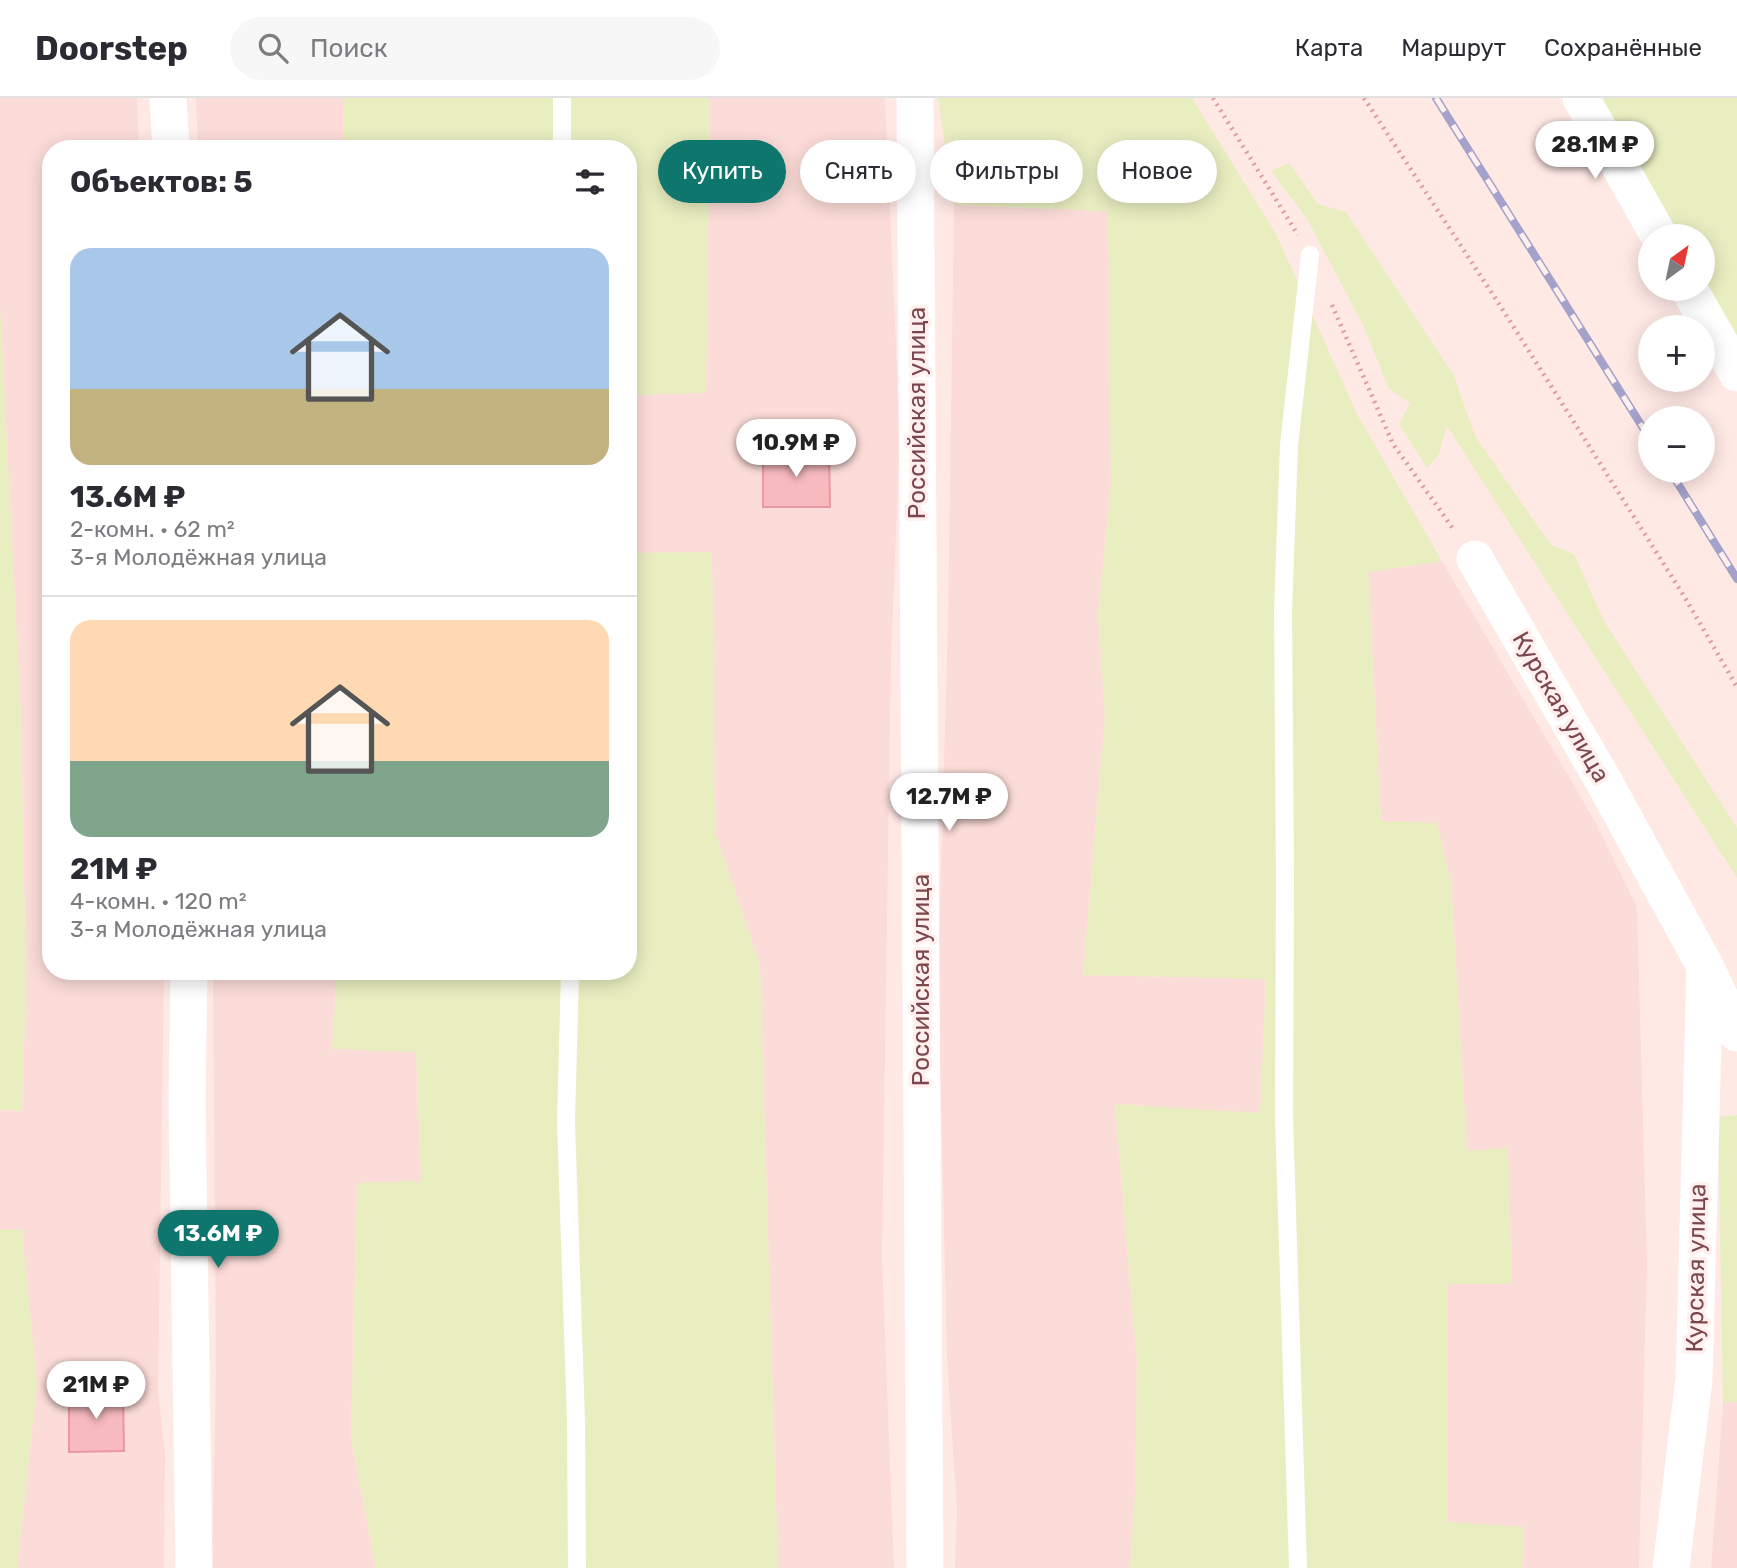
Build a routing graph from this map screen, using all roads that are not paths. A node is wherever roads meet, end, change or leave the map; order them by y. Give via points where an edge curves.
1 (169, 98) edge
2 (562, 98) edge
3 (915, 98) edge
4 (1581, 98) edge
5 (171, 140) edge
6 (562, 140) edge
7 (1652, 224) edge
8 (1310, 255) road end
9 (1696, 301) edge
10 (1737, 373) edge
11 (1475, 559) road end
12 (1705, 966) junction
13 (190, 980) edge
14 (570, 980) edge
15 (1737, 1032) edge
16 (194, 1568) edge
17 (577, 1568) edge
18 (925, 1568) edge
19 (1298, 1568) edge
20 (1671, 1568) edge

1 - 5 street
2 - 6 lane
3 - 18 street, Российская улица
4 - 7 street
8 - 19 lane via 1289,445 1283,611 1284,1116
9 - 10 street
11 - 12 street, Курская улица
12 - 15 street, Курская улица
12 - 20 street, Курская улица via 1694,1379
13 - 16 street via 187,1099
14 - 17 lane via 566,1122

